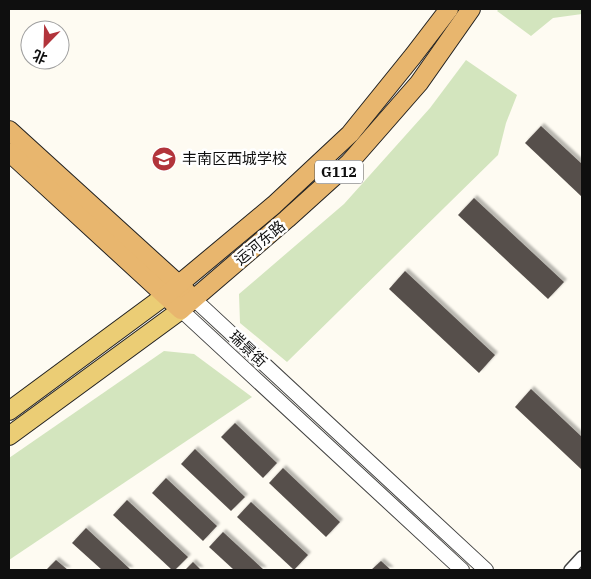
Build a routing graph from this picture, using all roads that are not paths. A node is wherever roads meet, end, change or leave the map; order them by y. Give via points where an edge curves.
1 (449, 9) edge
2 (471, 9) edge
3 (9, 130) edge
4 (9, 152) edge
5 (172, 289) junction
6 (187, 304) junction
7 (9, 411) edge
8 (9, 436) edge
9 (582, 557) edge
10 (462, 570) edge
11 (486, 570) edge
12 (570, 570) edge

1 - 5 highway, 运河东路 / G112 via 350,134 274,205
2 - 6 highway, 运河东路 / G112 via 419,82 349,163
3 - 5 highway, 瑞景街
4 - 5 highway, 瑞景街
5 - 6 highway, 瑞景街
5 - 7 main road, 运河东路
6 - 8 main road, 运河东路
6 - 10 street, 瑞景街
6 - 11 street, 瑞景街
9 - 12 street

